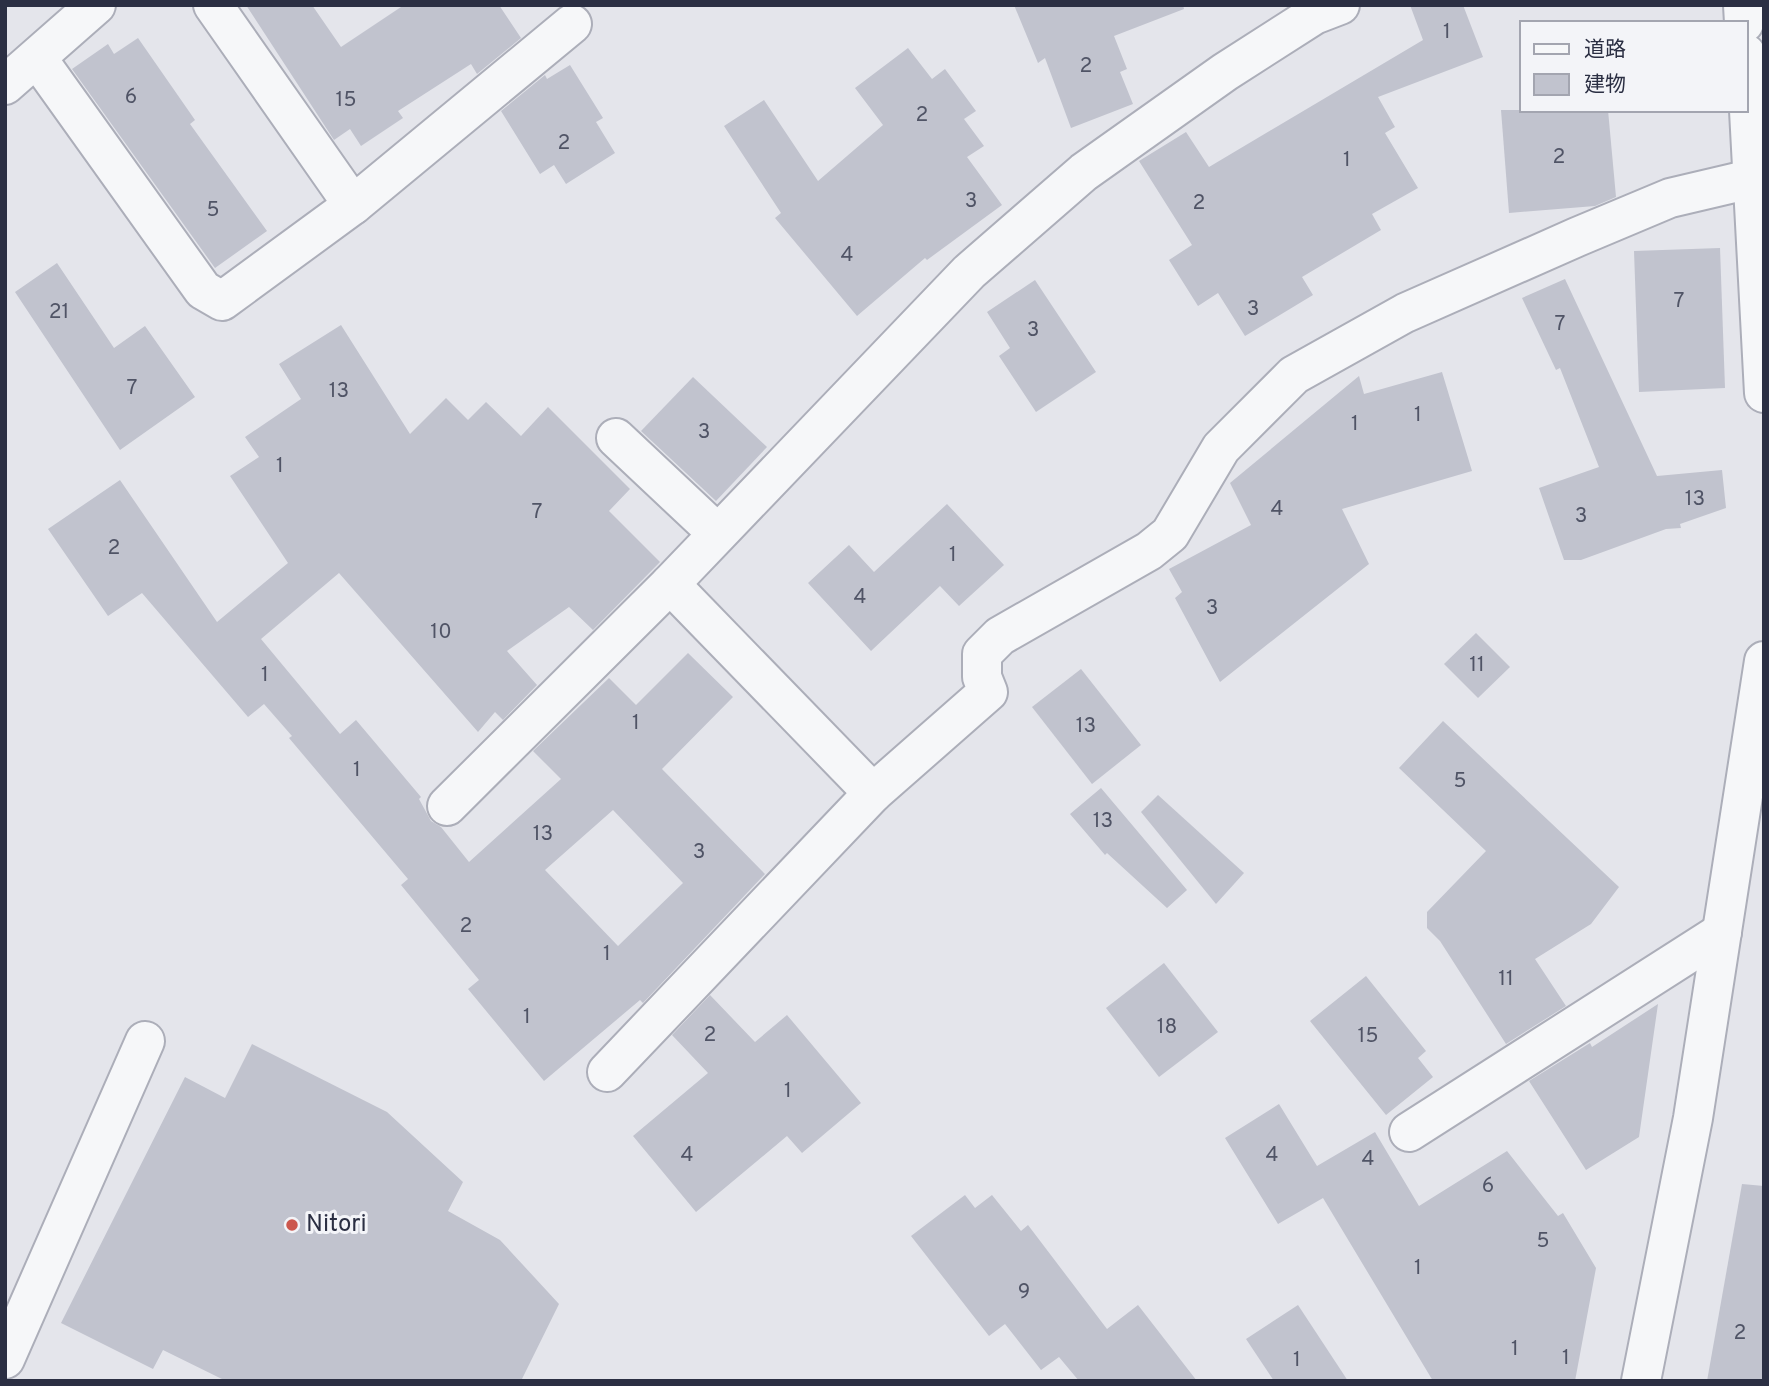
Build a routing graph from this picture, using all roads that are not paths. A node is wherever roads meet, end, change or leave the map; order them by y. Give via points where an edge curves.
1 (96, 5) edge
2 (213, 5) edge
3 (1340, 5) edge
4 (572, 24) dead end
5 (37, 58) junction
6 (1748, 82) edge
7 (5, 85) edge
8 (1755, 178) junction
9 (353, 205) junction
10 (1764, 393) edge
11 (616, 438) dead end
12 (717, 533) junction
13 (670, 584) junction
14 (1764, 661) edge
15 (873, 793) junction
16 (447, 806) dead end
17 (1722, 932) junction
18 (145, 1041) dead end
19 (607, 1072) dead end
20 (1409, 1132) dead end
21 (5, 1359) edge
22 (1641, 1381) edge

1 - 5 street
2 - 9 street
3 - 12 street via 1314,15 1225,72 1084,172 969,272
4 - 9 street
5 - 7 street
5 - 9 street via 203,290 222,302
6 - 8 street
8 - 10 street
8 - 15 street via 1670,198 1405,313 1294,375 1221,448 1170,534 1149,551 1000,636 982,654 982,677 988,692
11 - 12 street
12 - 13 street
13 - 15 street
13 - 16 street
14 - 17 street
15 - 19 street
17 - 20 street
17 - 22 street via 1693,1118
18 - 21 street

